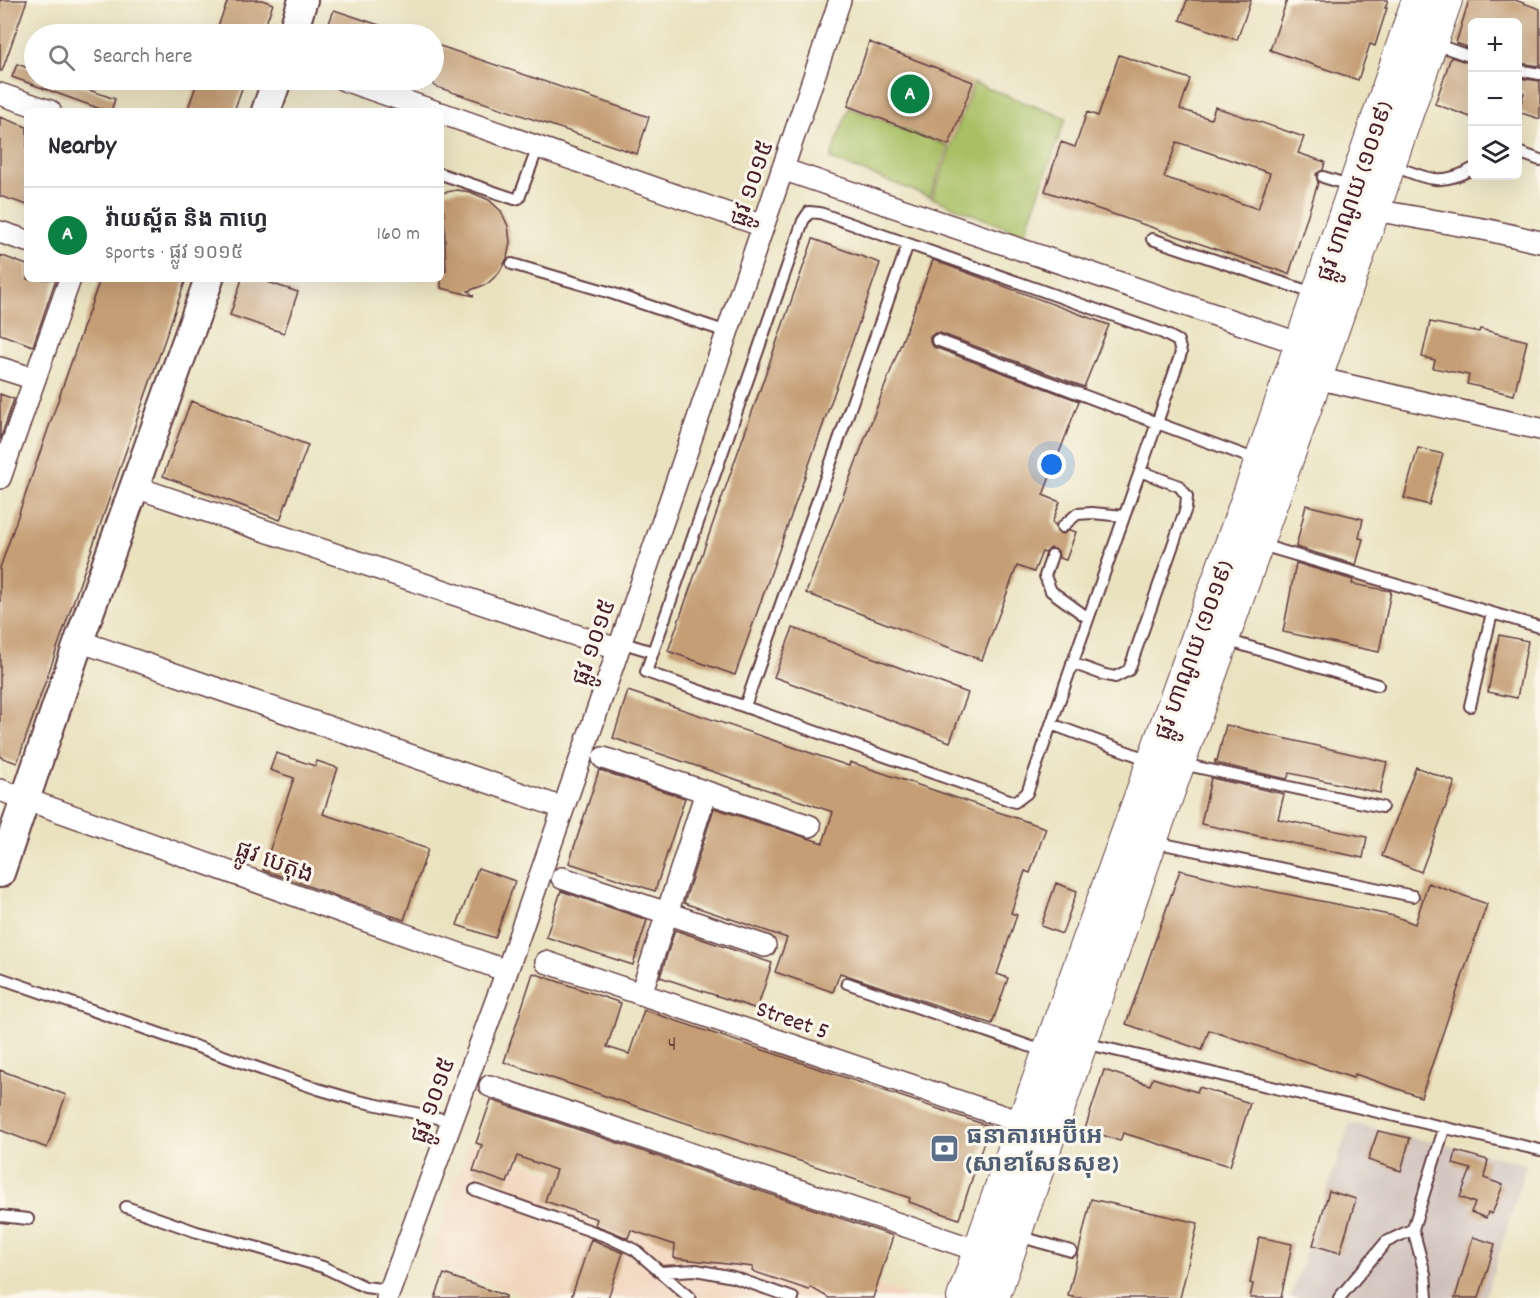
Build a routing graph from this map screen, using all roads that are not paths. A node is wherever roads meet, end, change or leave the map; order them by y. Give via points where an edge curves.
1 (303, 0) edge
2 (840, 0) edge
3 (1418, 0) edge
4 (1446, 0) edge
5 (295, 24) edge
6 (1431, 43) junction
7 (1468, 55) edge
8 (1522, 71) edge
9 (1540, 74) edge
10 (273, 90) edge
11 (373, 90) edge
12 (0, 94) edge
13 (41, 108) edge
14 (267, 108) edge
15 (425, 108) edge
16 (444, 114) edge
17 (538, 147) junction
18 (1522, 153) edge
19 (1540, 160) edge
20 (1390, 165) junction
21 (782, 169) junction
22 (1468, 171) edge
23 (444, 175) edge
24 (1323, 177) dead end
25 (1360, 200) junction
26 (763, 225) junction
27 (0, 232) edge
28 (1152, 239) dead end
29 (24, 241) edge
30 (1540, 242) edge
31 (908, 244) junction
32 (512, 264) dead end
33 (69, 282) edge
34 (208, 282) edge
35 (1319, 295) junction
36 (727, 332) junction
37 (937, 340) dead end
38 (1301, 344) junction
39 (0, 368) edge
40 (1316, 378) junction
41 (34, 379) junction
42 (1157, 423) junction
43 (1540, 429) edge
44 (1272, 465) junction
45 (1140, 471) junction
46 (0, 478) edge
47 (135, 487) junction
48 (1124, 516) junction
49 (1062, 527) dead end
50 (1257, 543) junction
51 (1052, 555) dead end
52 (1491, 613) junction
53 (1088, 618) junction
54 (1540, 627) edge
55 (1223, 640) junction
56 (79, 641) junction
57 (619, 645) junction
58 (653, 652) junction
59 (1072, 663) junction
60 (1378, 685) dead end
61 (745, 706) junction
62 (1470, 706) dead end
63 (1051, 724) junction
64 (603, 758) dead end
65 (1167, 766) junction
66 (706, 792) junction
67 (12, 795) edge
68 (1382, 807) dead end
69 (563, 808) junction
70 (810, 826) dead end
71 (1151, 841) junction
72 (0, 873) edge
73 (562, 878) dead end
74 (1413, 896) dead end
75 (667, 913) junction
76 (765, 946) dead end
77 (546, 962) dead end
78 (507, 971) junction
79 (0, 978) edge
80 (847, 983) dead end
81 (641, 994) junction
82 (1081, 1042) junction
83 (1049, 1053) junction
84 (490, 1086) dead end
85 (452, 1121) junction
86 (1023, 1124) junction
87 (1444, 1129) junction
88 (1540, 1150) edge
89 (475, 1190) dead end
90 (126, 1207) dead end
91 (0, 1216) edge
92 (28, 1219) dead end
93 (1413, 1228) junction
94 (1015, 1235) junction
95 (979, 1251) junction
96 (1071, 1251) dead end
97 (661, 1272) junction
98 (388, 1294) edge
99 (997, 1297) edge
100 (690, 1298) edge
101 (793, 1298) edge
102 (963, 1298) edge
103 (1339, 1298) edge
104 (1427, 1298) edge

1 - 5 street
2 - 21 street, ផ្លូវ ១០១៥
3 - 25 main road, ផ្លូវ ហាណូយ (១០១៩)
4 - 6 main road, ផ្លូវ ហាណូយ (១០១៩)
6 - 7 lane
6 - 20 main road, ផ្លូវ ហាណូយ (១០១៩)
8 - 9 lane
10 - 14 street
11 - 15 street
12 - 13 street
16 - 17 street
17 - 23 lane via 519,198
17 - 26 street
18 - 19 lane
20 - 22 lane via 1433,180 1446,180
20 - 25 main road, ផ្លូវ ហាណូយ (១០១៩)
21 - 26 street, ផ្លូវ ១០១៥
21 - 38 street
24 - 25 lane
25 - 30 street
25 - 35 main road, ផ្លូវ ហាណូយ (១០១៩)
25 - 40 main road, ផ្លូវ ហាណូយ (១០១៩)
26 - 36 street, ផ្លូវ ១០១៥
27 - 29 street
28 - 35 lane
31 - 42 lane via 1178,341 1181,353
31 - 58 lane via 808,212
31 - 61 lane
32 - 36 lane
33 - 41 street
34 - 47 street
35 - 38 main road, ផ្លូវ ហាណូយ (១០១៩)
36 - 57 street, ផ្លូវ ១០១៥
37 - 42 lane
38 - 44 main road, ផ្លូវ ហាណូយ (១០១៩)
39 - 41 street
40 - 43 street
40 - 44 main road, ផ្លូវ ហាណូយ (១០១៩)
41 - 46 street
42 - 44 lane
42 - 45 lane
44 - 50 main road, ផ្លូវ ហាណូយ (១០១៩)
44 - 65 main road, ផ្លូវ ហាណូយ (១០១៩)
45 - 48 lane
45 - 59 lane via 1179,486 1187,496 1129,670 1115,677
47 - 56 street
47 - 57 street
48 - 49 lane via 1077,514
48 - 53 lane
50 - 52 lane
50 - 55 main road, ផ្លូវ ហាណូយ (១០១៩)
51 - 53 lane via 1045,576 1051,591
52 - 54 lane
52 - 62 lane
53 - 59 lane
55 - 60 lane
55 - 65 main road, ផ្លូវ ហាណូយ (១០១៩)
56 - 67 street
56 - 69 street
57 - 58 lane
57 - 69 street, ផ្លូវ ១០១៥
58 - 61 lane via 646,672
59 - 63 lane
61 - 63 lane via 1016,802 1027,793
63 - 65 lane
64 - 66 street
65 - 68 lane
65 - 71 main road, ផ្លូវ ហាណូយ (១០១៩)
65 - 83 main road, ផ្លូវ ហាណូយ (១០១៩)
66 - 70 street
66 - 75 street
67 - 72 street
67 - 78 street, ផ្លូវ បេតុង
69 - 78 street, ផ្លូវ ១០១៥
71 - 74 lane
71 - 82 main road, ផ្លូវ ហាណូយ (១០១៩)
73 - 75 street
75 - 76 street
75 - 81 street
77 - 81 street, Street 5
78 - 85 street, ផ្លូវ ១០១៥
79 - 85 lane via 318,1089
80 - 83 lane
81 - 86 street, Street 5
82 - 87 lane
82 - 94 main road, ផ្លូវ ហាណូយ (១០១៩)
83 - 86 main road, ផ្លូវ ហាណូយ (១០១៩)
84 - 95 street
85 - 98 street, ផ្លូវ ១០១៥
86 - 95 main road, ផ្លូវ ហាណូយ (១០១៩)
87 - 88 lane
87 - 93 lane
89 - 97 lane via 608,1237 635,1250
90 - 98 lane via 322,1268
91 - 92 lane
93 - 103 lane via 1386,1242
93 - 104 lane
94 - 96 lane
94 - 99 main road, ផ្លូវ ហាណូយ (១០១៩)
95 - 102 main road, ផ្លូវ ហាណូយ (១០១៩)
97 - 100 lane
97 - 101 lane via 696,1270 733,1277

